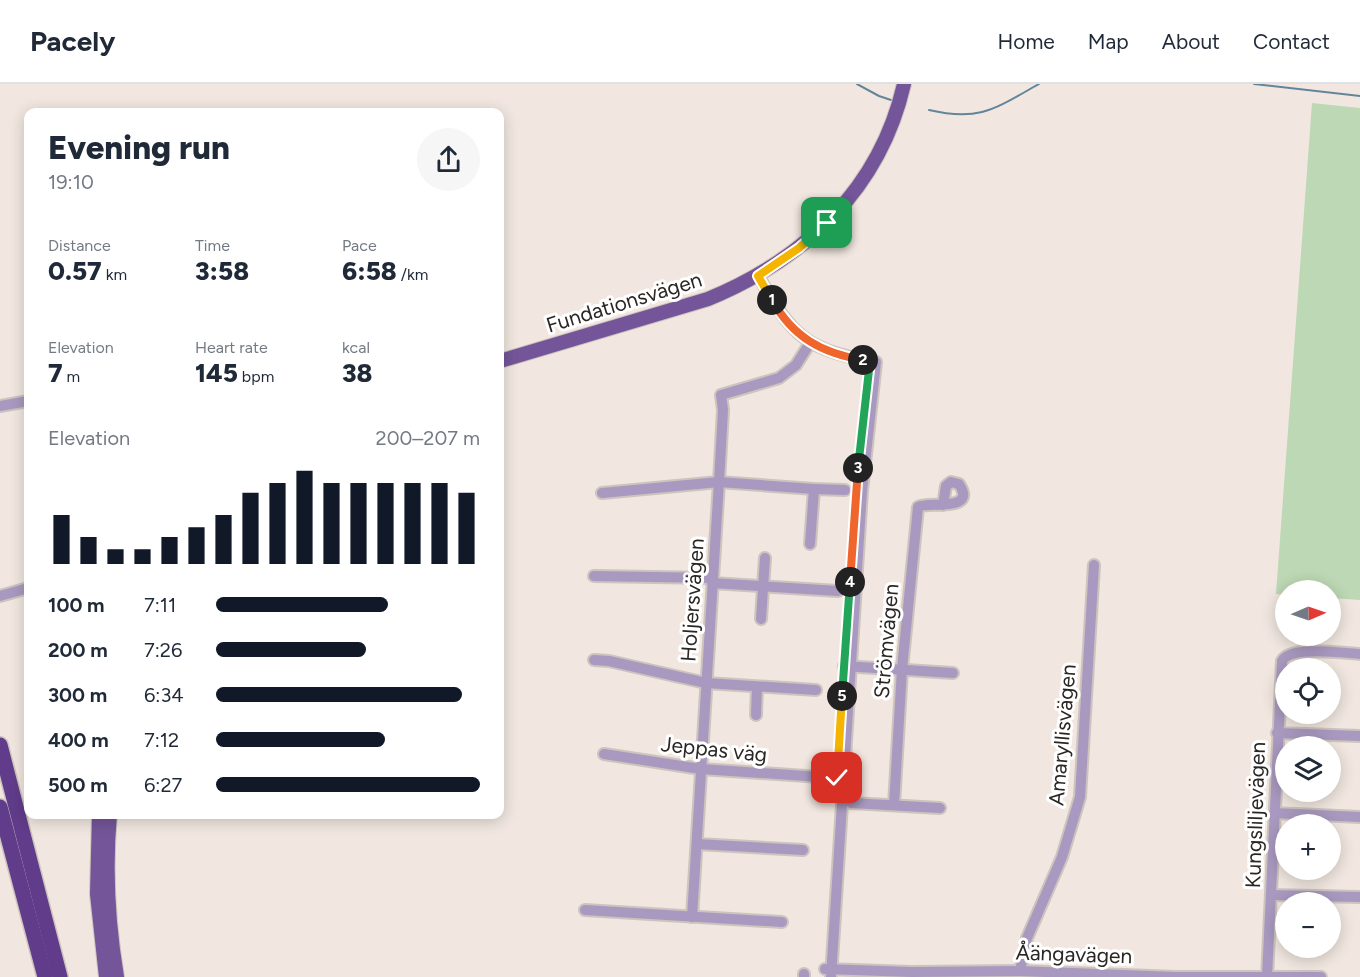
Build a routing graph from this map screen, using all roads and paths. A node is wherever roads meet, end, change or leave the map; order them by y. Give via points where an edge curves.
1 (904, 84) edge
2 (758, 276) junction
3 (810, 343) junction
4 (504, 360) edge
5 (24, 402) edge
6 (0, 406) edge
7 (719, 482) junction
8 (813, 489) junction
9 (846, 490) dead end
10 (602, 493) dead end
11 (943, 505) dead end
12 (810, 544) dead end
13 (765, 558) dead end
14 (1094, 565) dead end
15 (594, 576) dead end
16 (712, 580) junction
17 (763, 587) junction
18 (24, 589) edge
19 (838, 591) dead end
20 (0, 596) edge
21 (761, 619) dead end
22 (1360, 654) edge
23 (594, 660) dead end
24 (847, 666) junction
25 (902, 669) junction
26 (952, 673) dead end
27 (706, 683) junction
28 (757, 687) junction
29 (816, 690) dead end
30 (756, 715) dead end
31 (1277, 734) junction
32 (1360, 736) edge
33 (0, 745) edge
34 (604, 754) dead end
35 (701, 769) junction
36 (821, 777) dead end
37 (851, 803) dead end
38 (894, 805) junction
39 (0, 807) edge
40 (940, 808) dead end
41 (1274, 813) junction
42 (1360, 816) edge
43 (99, 819) edge
44 (110, 819) edge
45 (697, 844) junction
46 (803, 850) dead end
47 (1271, 895) junction
48 (1360, 897) edge
49 (585, 910) dead end
50 (692, 916) junction
51 (782, 922) dead end
52 (1020, 971) junction
53 (828, 973) edge
54 (912, 975) edge
55 (1267, 976) edge
56 (45, 977) edge
57 (60, 977) edge
58 (106, 977) edge
59 (117, 977) edge
60 (1176, 977) edge
61 (1321, 977) edge

1 - 2 main road, Fundationsvägen via 881,149 852,195 812,237
2 - 3 street via 776,308
2 - 4 main road, Fundationsvägen via 690,305
3 - 7 street, Holjersvägen via 796,365 779,378 721,395
3 - 24 street via 834,354 873,362 856,491
5 - 6 street
7 - 8 street
7 - 10 street
7 - 16 street, Holjersvägen
8 - 9 street
8 - 12 street
11 - 25 street, Strömvägen via 918,507
13 - 17 street
14 - 52 street, Amaryllisvägen via 1080,797 1062,857 1027,938
15 - 16 street
16 - 17 street
16 - 27 street, Holjersvägen
17 - 19 street
17 - 21 street
18 - 20 street
22 - 31 street, Kungsliljevägen via 1297,651 1285,656
23 - 27 street
24 - 25 street
24 - 53 street
25 - 26 street
25 - 38 street, Strömvägen
27 - 28 street
27 - 35 street, Holjersvägen
28 - 29 street
28 - 30 street
31 - 32 street
31 - 41 street, Kungsliljevägen
33 - 57 highway
34 - 35 street, Jeppas väg
35 - 36 street, Jeppas väg
35 - 45 street, Holjersvägen
37 - 38 street
38 - 40 street
39 - 56 highway
41 - 42 street
41 - 47 street, Kungsliljevägen
43 - 58 main road via 97,894
44 - 59 main road via 108,893
45 - 46 street
45 - 50 street, Holjersvägen
47 - 48 street
47 - 55 street, Kungsliljevägen
49 - 50 street
50 - 51 street
52 - 54 street, Åängavägen
52 - 60 street, Åängavägen
53 - 54 street, Åängavägen
55 - 60 street, Åängavägen
55 - 61 street, Åängavägen

